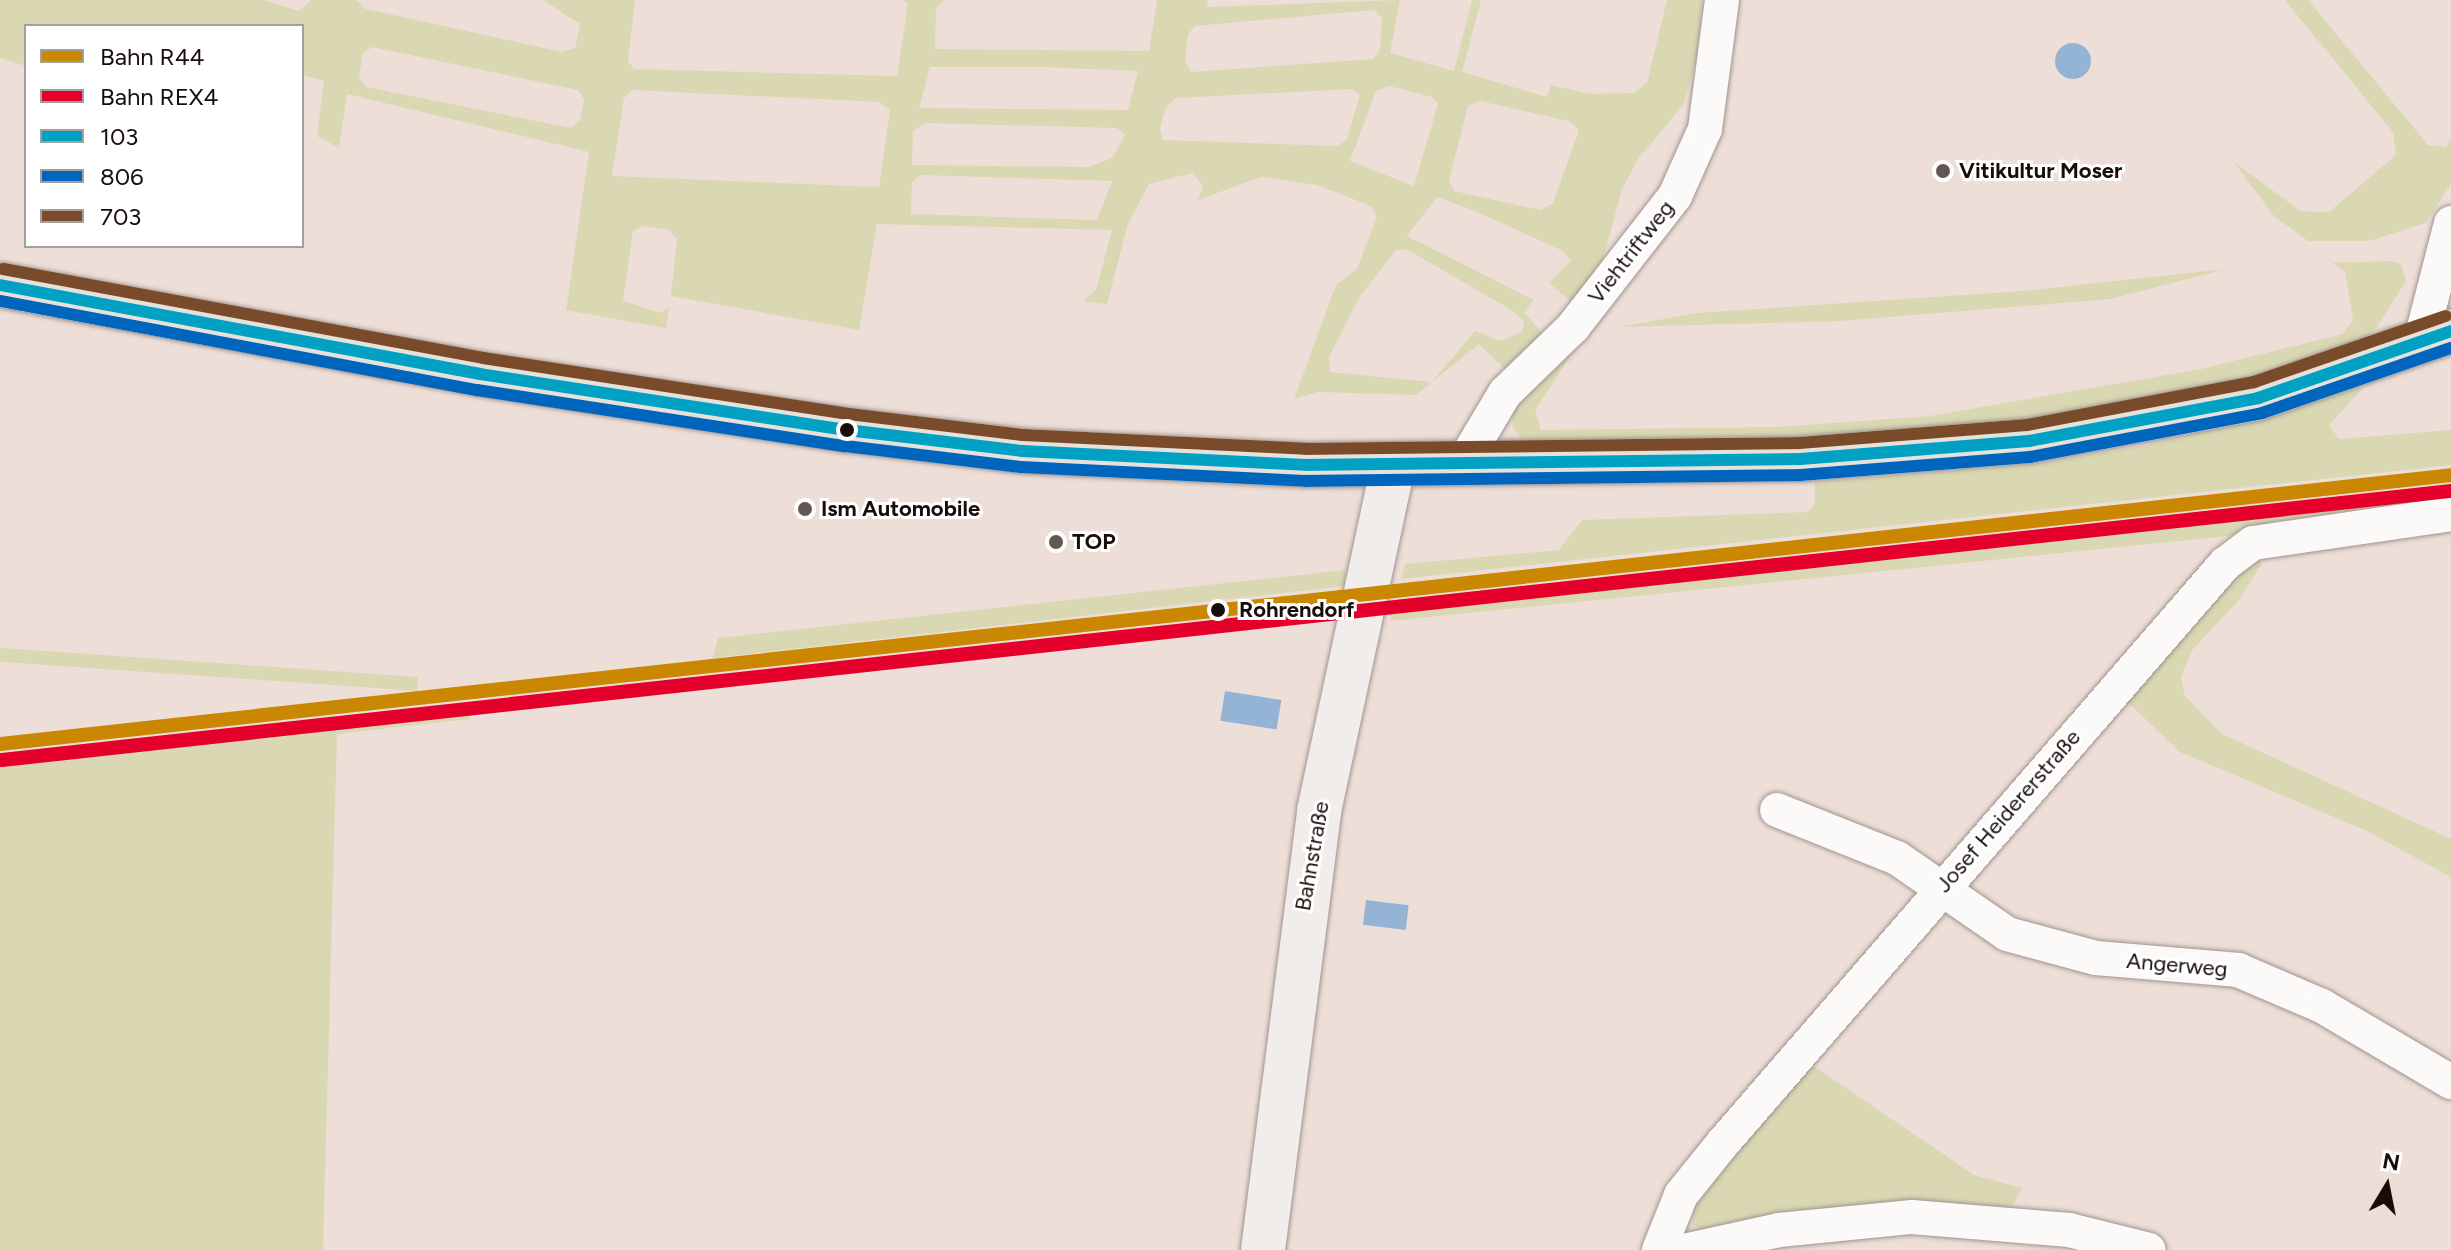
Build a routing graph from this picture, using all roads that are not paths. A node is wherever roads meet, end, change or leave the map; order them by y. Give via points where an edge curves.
1 (1722, 0) edge
2 (2451, 223) edge
3 (0, 285) edge
4 (2436, 337) edge
5 (1462, 465) junction
6 (1393, 466) junction
7 (2451, 514) edge
8 (1777, 810) dead end
9 (1941, 887) junction
10 (2451, 1082) edge
11 (1263, 1250) edge
12 (1659, 1250) edge
13 (1688, 1250) edge
14 (2149, 1250) edge

1 - 5 street, Viehtriftweg via 1705,129 1675,196 1573,327 1505,393
2 - 4 street
3 - 6 main road via 466,372 951,444 1180,462
4 - 5 main road via 2258,398 2029,441 1800,459
5 - 6 main road
6 - 11 street, Bahnstraße via 1309,872
7 - 9 street, Josef Heidererstraße via 2253,543 2225,564
8 - 9 street, Angerweg via 1897,858
9 - 10 street, Angerweg via 2007,934 2050,949 2164,968 2238,970 2322,1006
9 - 12 street, Josef Heidererstraße via 1681,1195
13 - 14 street via 1806,1226 1912,1217 2069,1230

